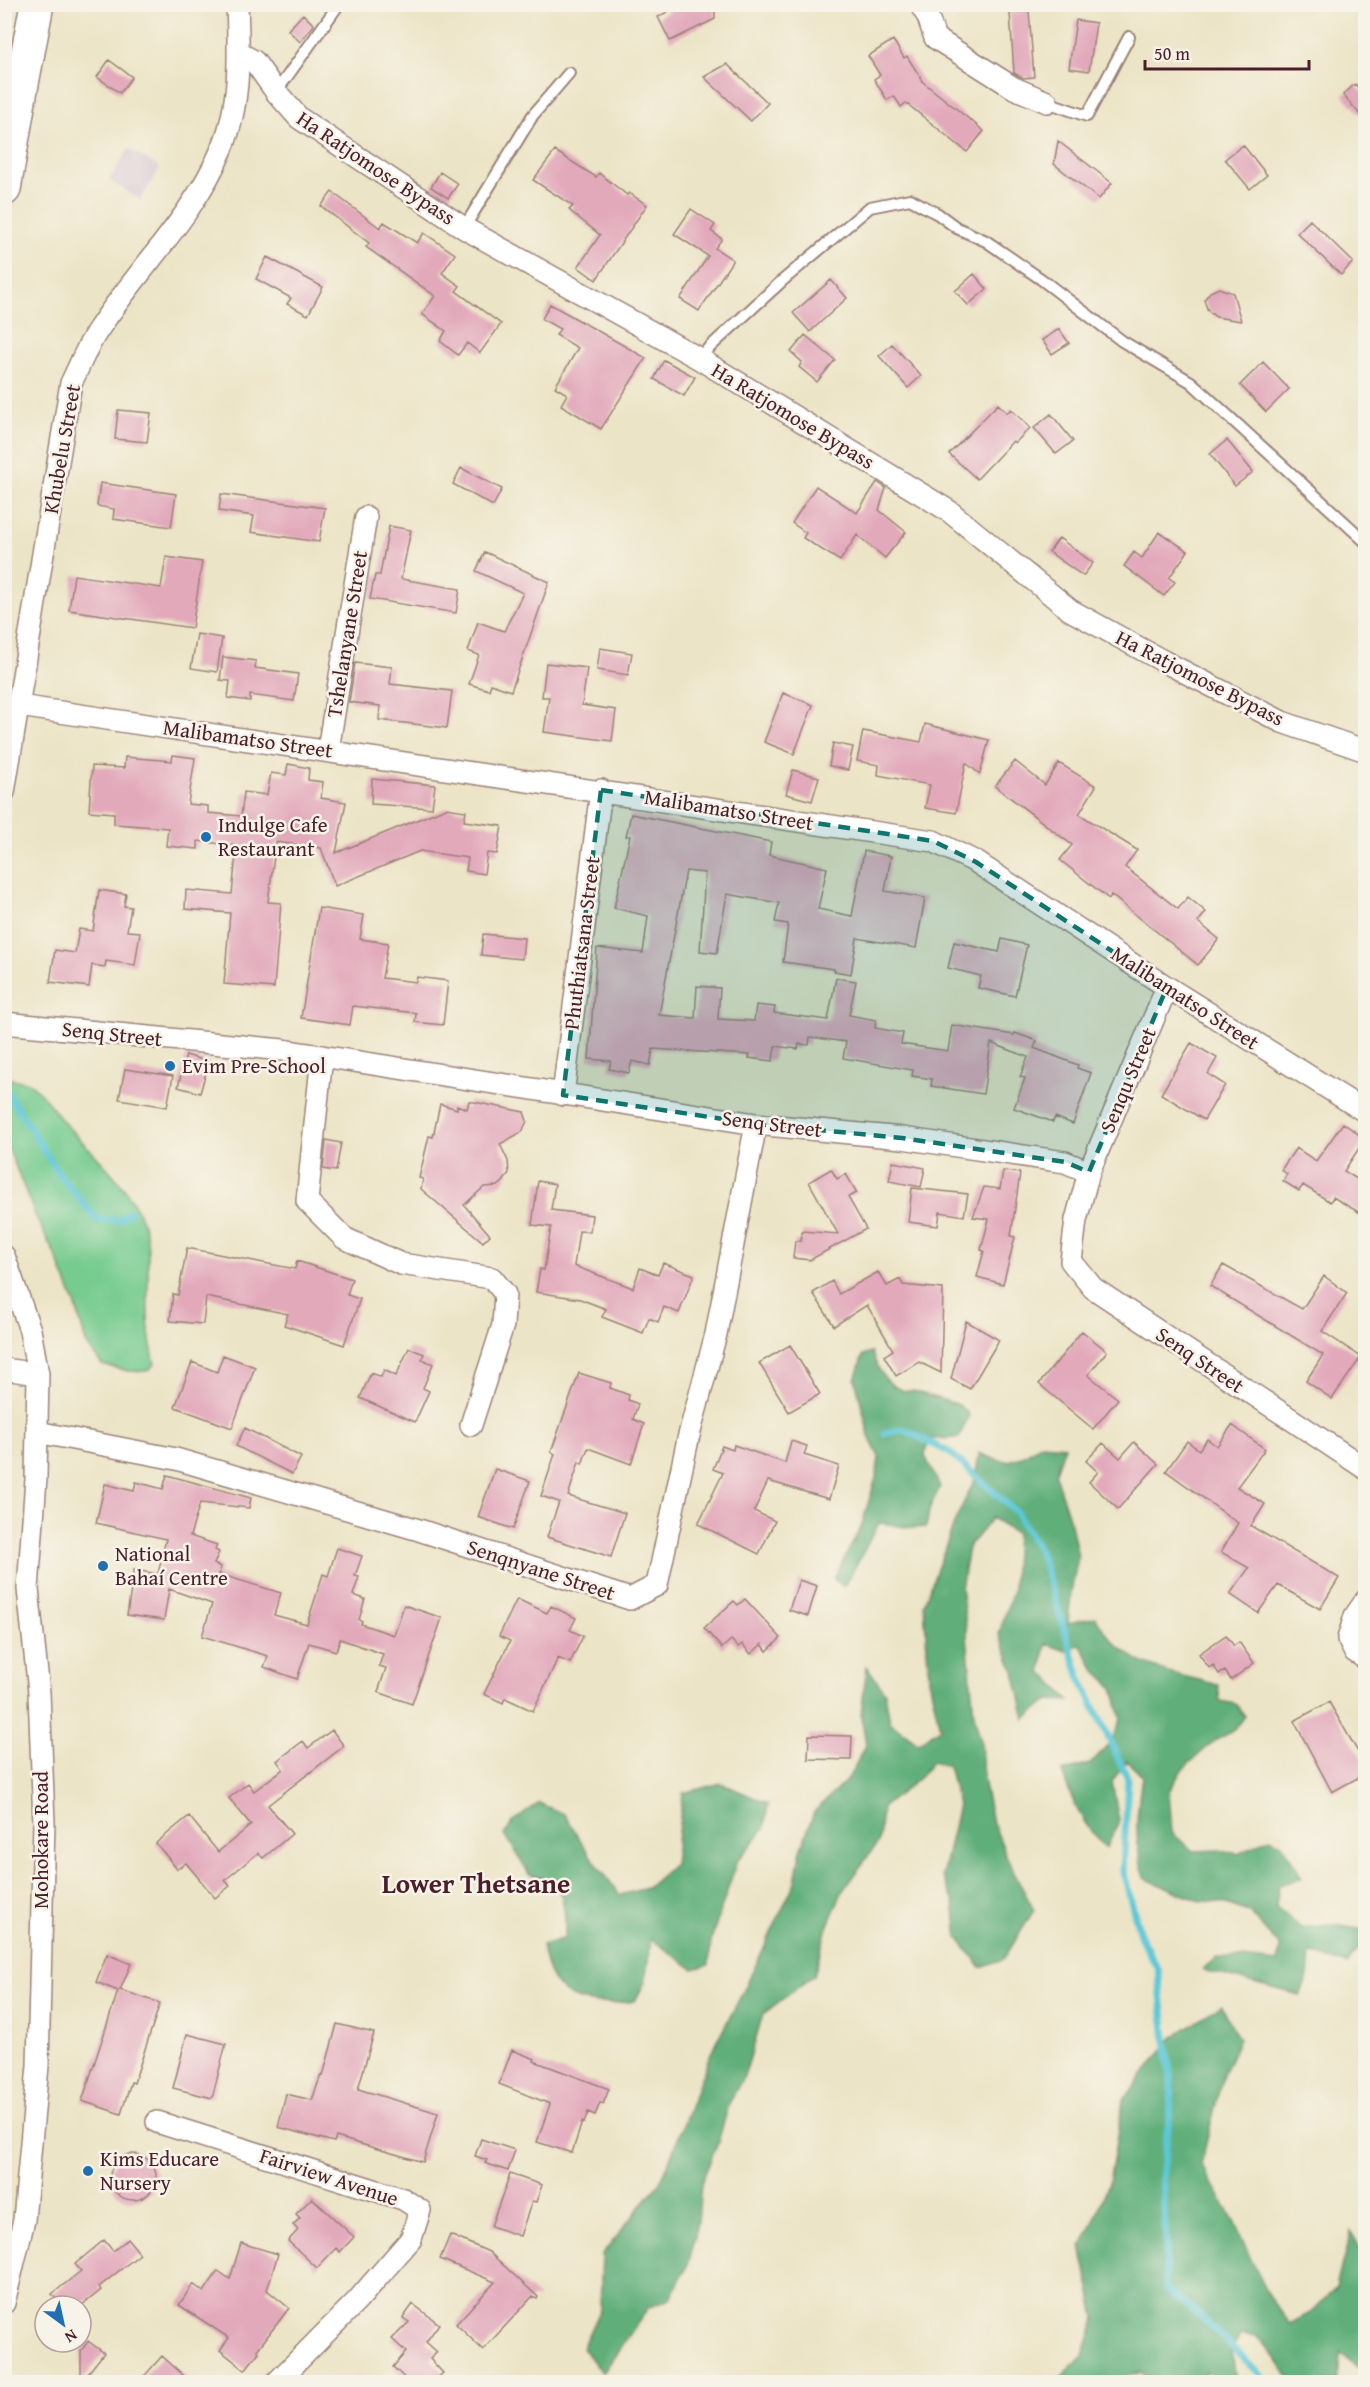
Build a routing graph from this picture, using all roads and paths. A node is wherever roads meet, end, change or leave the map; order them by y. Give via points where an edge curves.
1 (38, 4) edge
2 (237, 4) edge
3 (339, 4) edge
4 (920, 4) edge
5 (1129, 37) dead end
6 (239, 53) junction
7 (569, 73) dead end
8 (276, 92) junction
9 (1047, 102) joint
10 (4, 189) edge
11 (464, 228) junction
12 (698, 358) junction
13 (366, 517) dead end
14 (1365, 542) edge
15 (19, 706) junction
16 (328, 750) junction
17 (1365, 751) edge
18 (601, 790) junction
19 (4, 792) edge
20 (1167, 987) junction
21 (4, 1023) edge
22 (322, 1056) junction
23 (563, 1095) junction
24 (1365, 1112) edge
25 (756, 1124) junction
26 (1089, 1172) junction
27 (4, 1256) edge
28 (4, 1369) edge
29 (38, 1374) junction
30 (471, 1425) dead end
31 (37, 1432) junction
32 (1365, 1469) edge
33 (1365, 1600) edge
34 (1365, 1659) edge
35 (157, 2122) dead end
36 (4, 2303) edge
37 (277, 2382) edge

1 - 10 main road
2 - 6 street, Khubelu Street
3 - 8 lane
4 - 9 street via 935,38 1014,88
5 - 9 lane via 1087,116
6 - 8 street, Ha Ratjomose Bypass via 254,61
6 - 15 street, Khubelu Street via 234,105 222,148 183,216 98,331 71,382
7 - 11 lane via 533,115
8 - 11 street, Ha Ratjomose Bypass via 299,118
11 - 12 street, Ha Ratjomose Bypass
12 - 14 lane via 870,207 910,199 986,242 1122,341 1191,381
12 - 17 street, Ha Ratjomose Bypass via 949,511 1070,610 1282,722
13 - 16 street, Tshelanyane Street
15 - 16 street, Malibamatso Street
15 - 19 street, Khubelu Street
16 - 18 street, Malibamatso Street
18 - 20 street, Malibamatso Street via 933,841 976,862
18 - 23 street, Phuthiatsana Street
20 - 24 street, Malibamatso Street
20 - 26 street, Senqu Street
21 - 22 street, Senq Street
22 - 23 street, Senq Street
22 - 30 street via 307,1201 344,1238 401,1264 492,1278 505,1294 503,1325
23 - 25 street, Senq Street
25 - 26 street, Senq Street via 902,1138 1065,1162
25 - 31 street, Senqnyane Street via 716,1334 657,1585 630,1599 419,1530 176,1459
26 - 32 street, Senq Street via 1076,1220 1071,1261 1093,1288
27 - 29 street via 30,1330
28 - 29 street
29 - 31 street, Mohokare Road
31 - 36 street, Mohokare Road via 28,1589 39,1692 44,1823 39,2066 24,2220
33 - 34 street via 1348,1639 1354,1652
35 - 37 street, Fairview Avenue via 402,2199 420,2210 411,2239

